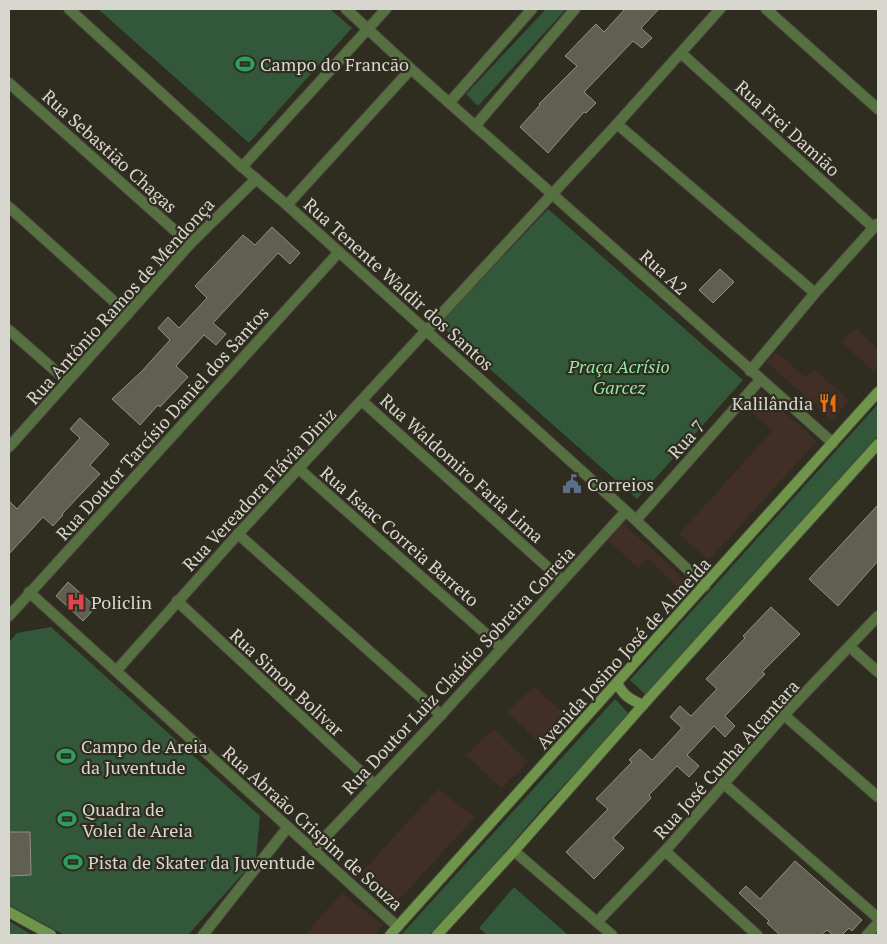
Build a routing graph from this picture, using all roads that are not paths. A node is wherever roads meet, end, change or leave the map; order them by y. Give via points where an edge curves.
1 (69, 9) edge
2 (346, 9) edge
3 (386, 9) edge
4 (532, 9) edge
5 (575, 9) edge
6 (720, 9) edge
7 (766, 9) edge
8 (368, 29) junction
9 (681, 53) junction
10 (411, 69) junction
11 (9, 83) edge
12 (449, 103) junction
13 (878, 109) edge
14 (617, 124) junction
15 (475, 126) junction
16 (242, 166) junction
17 (256, 179) junction
18 (552, 194) junction
19 (288, 205) junction
20 (9, 207) edge
21 (876, 226) edge
22 (190, 244) junction
23 (339, 252) junction
24 (815, 293) junction
25 (128, 314) junction
26 (9, 330) edge
27 (426, 330) junction
28 (750, 371) junction
29 (760, 380) junction
30 (67, 381) junction
31 (878, 392) edge
32 (362, 401) junction
33 (832, 443) junction
34 (878, 444) edge
35 (9, 447) edge
36 (299, 469) junction
37 (626, 511) junction
38 (636, 520) junction
39 (238, 534) junction
40 (562, 580) junction
41 (705, 586) junction
42 (29, 592) junction
43 (177, 601) junction
44 (9, 616) edge
45 (878, 616) edge
46 (850, 647) junction
47 (502, 648) junction
48 (116, 671) junction
49 (878, 672) edge
50 (617, 682) junction
51 (643, 705) junction
52 (441, 715) junction
53 (784, 715) junction
54 (724, 783) junction
55 (375, 786) junction
56 (878, 797) edge
57 (288, 827) junction
58 (313, 850) junction
59 (514, 851) junction
60 (665, 851) junction
61 (9, 912) edge
62 (878, 918) edge
63 (597, 922) junction
64 (878, 923) edge
65 (398, 927) junction
66 (51, 935) edge
67 (203, 935) edge
68 (390, 935) edge
69 (437, 935) edge
70 (612, 935) edge
71 (757, 935) edge
72 (867, 935) edge

1 - 16 street, Rua Tenente Waldir dos Santos
2 - 8 street, Rua A2
3 - 8 street
4 - 12 street
5 - 15 street
6 - 9 street, Rua Vereadora Flávia Diniz
7 - 13 street
8 - 10 street, Rua A2
8 - 16 street
9 - 14 street, Rua Vereadora Flávia Diniz
9 - 21 street, Rua Frei Damião
10 - 12 street, Rua A2
10 - 19 street
11 - 22 street, Rua Sebastião Chagas
12 - 15 street, Rua A2
14 - 18 street, Rua Vereadora Flávia Diniz
14 - 24 street
15 - 18 street, Rua A2
16 - 17 street, Rua Tenente Waldir dos Santos
17 - 19 street, Rua Tenente Waldir dos Santos
17 - 22 street, Rua Antônio Ramos de Mendonça
18 - 27 street, Rua Vereadora Flávia Diniz
18 - 28 street, Rua A2
19 - 23 street, Rua Tenente Waldir dos Santos
20 - 25 street
21 - 24 street
22 - 25 street, Rua Antônio Ramos de Mendonça
23 - 27 street, Rua Tenente Waldir dos Santos
23 - 42 street, Rua Doutor Tarcísio Daniel dos Santos
24 - 28 street
25 - 30 street, Rua Antônio Ramos de Mendonça
26 - 30 street
27 - 32 street, Rua Vereadora Flávia Diniz
27 - 37 street, Rua Tenente Waldir dos Santos
28 - 29 street, Rua A2
29 - 33 street, Rua A2
29 - 38 street, Rua 7
30 - 35 street, Rua Antônio Ramos de Mendonça
31 - 33 main road, Avenida Josino José de Almeida
32 - 36 street, Rua Vereadora Flávia Diniz
32 - 40 street, Rua Waldomiro Faria Lima
33 - 41 main road, Avenida Josino José de Almeida
34 - 51 main road
36 - 39 street, Rua Vereadora Flávia Diniz
36 - 47 street, Rua Isaac Correia Barreto
37 - 38 street, Rua Tenente Waldir dos Santos
37 - 40 street, Rua Doutor Luiz Claúdio Sobreira Correia
38 - 41 street, Rua Tenente Waldir dos Santos
39 - 43 street, Rua Vereadora Flávia Diniz
39 - 52 street
40 - 47 street, Rua Doutor Luiz Claúdio Sobreira Correia
41 - 50 main road, Avenida Josino José de Almeida
42 - 44 street, Rua Doutor Tarcísio Daniel dos Santos
42 - 48 street, Rua Abraão Crispim de Souza
43 - 48 street, Rua Vereadora Flávia Diniz
43 - 55 street, Rua Simon Bolivar
45 - 46 street, Rua José Cunha Alcantara
46 - 49 street
46 - 53 street, Rua José Cunha Alcantara
47 - 52 street, Rua Doutor Luiz Claúdio Sobreira Correia
48 - 57 street, Rua Abraão Crispim de Souza
50 - 51 main road via 625,695
50 - 65 main road, Avenida Josino José de Almeida
51 - 59 main road
52 - 55 street, Rua Doutor Luiz Claúdio Sobreira Correia
53 - 54 street, Rua José Cunha Alcantara
53 - 56 street
54 - 60 street, Rua José Cunha Alcantara
54 - 62 street
55 - 58 street, Rua Doutor Luiz Claúdio Sobreira Correia
57 - 58 street, Rua Abraão Crispim de Souza
57 - 67 street
58 - 65 street, Rua Abraão Crispim de Souza
59 - 63 street
59 - 69 main road
60 - 63 street, Rua José Cunha Alcantara
60 - 71 street
61 - 66 main road
63 - 70 street
64 - 72 street
65 - 68 main road, Avenida Josino José de Almeida

